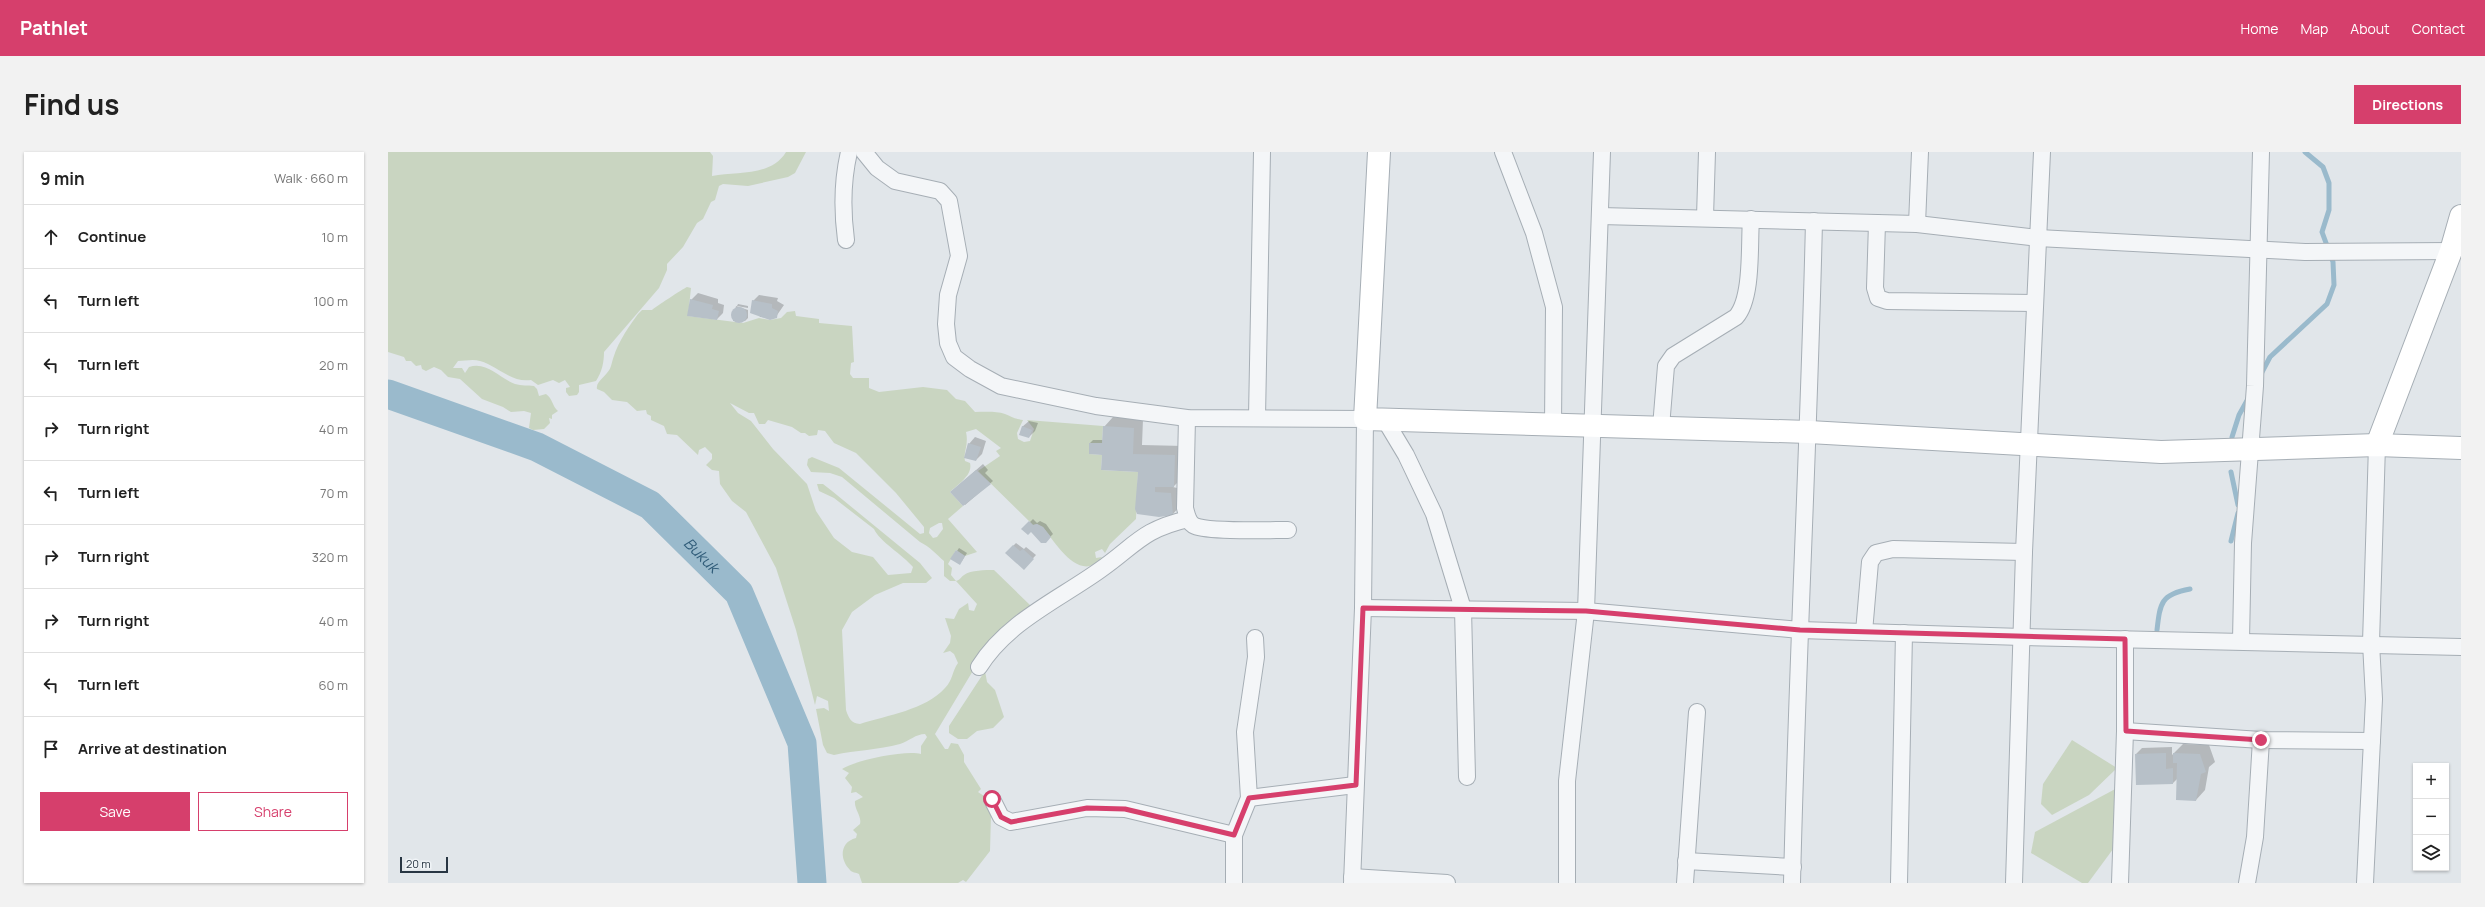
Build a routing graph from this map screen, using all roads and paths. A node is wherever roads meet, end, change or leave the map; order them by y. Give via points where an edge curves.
1 (849, 152) edge
2 (864, 152) edge
3 (1262, 152) edge
4 (1379, 152) edge
5 (1503, 152) edge
6 (1602, 152) edge
7 (1707, 152) edge
8 (1920, 152) edge
9 (2042, 152) edge
10 (2260, 152) edge
11 (1600, 216) junction
12 (2461, 216) edge
13 (1705, 217) junction
14 (1751, 219) junction
15 (1814, 221) junction
16 (1877, 223) junction
17 (1916, 224) junction
18 (2038, 238) junction
19 (846, 240) dead end
20 (2258, 249) junction
21 (2451, 251) junction
22 (2035, 303) junction
23 (1258, 417) junction
24 (1187, 418) junction
25 (1375, 419) junction
26 (1553, 425) junction
27 (1591, 425) junction
28 (1661, 427) junction
29 (1809, 432) junction
30 (2028, 443) junction
31 (2377, 445) junction
32 (2461, 448) edge
33 (2251, 450) junction
34 (1188, 519) junction
35 (1288, 530) dead end
36 (2024, 552) junction
37 (1363, 608) junction
38 (1463, 609) junction
39 (1586, 611) junction
40 (1800, 630) junction
41 (1864, 632) junction
42 (1904, 633) junction
43 (2022, 637) junction
44 (1255, 638) dead end
45 (2125, 639) junction
46 (2241, 640) junction
47 (2371, 643) junction
48 (2461, 647) edge
49 (979, 667) dead end
50 (1697, 712) dead end
51 (2126, 731) junction
52 (2261, 740) junction
53 (2372, 741) junction
54 (1467, 777) dead end
55 (1356, 785) junction
56 (1249, 798) junction
57 (992, 799) dead end
58 (1234, 835) junction
59 (1686, 861) junction
60 (1793, 867) junction
61 (1352, 880) edge
62 (1234, 883) edge
63 (1447, 883) edge
64 (1567, 883) edge
65 (1685, 883) edge
66 (1792, 883) edge
67 (1899, 883) edge
68 (2014, 883) edge
69 (2120, 883) edge
70 (2247, 883) edge
71 (2365, 883) edge

1 - 19 street via 842,203
2 - 24 street via 877,168 895,182 940,191 949,201 959,256 948,295 946,324 948,343 954,357 1001,386 1096,406
3 - 23 street
4 - 25 street
5 - 26 street via 1534,233 1554,307
6 - 11 street
7 - 13 street
8 - 17 street
9 - 18 street
10 - 20 street
11 - 13 street
11 - 27 street
12 - 21 street
13 - 14 street
14 - 15 street
14 - 28 street via 1743,310 1736,317 1673,356 1666,366
15 - 16 street
15 - 29 street
16 - 17 street
16 - 22 street via 1878,298 1887,301
17 - 18 street
18 - 20 street
18 - 22 street
20 - 21 street via 2320,252
20 - 33 street
21 - 31 street
22 - 30 street
23 - 24 street
23 - 25 street
24 - 34 street via 1185,508
25 - 26 street
25 - 37 street
25 - 38 street via 1406,455 1434,514
26 - 27 street
27 - 28 street
27 - 39 street
28 - 29 street
29 - 30 street
29 - 40 street
30 - 33 street via 2161,452
30 - 36 street
31 - 32 street
31 - 33 street
31 - 47 street
33 - 46 street via 2243,543
34 - 35 street via 1195,526 1208,529
34 - 49 street via 1163,524 1141,536 1100,570 1042,605 1006,636 985,657
36 - 41 street via 1892,549 1876,554 1870,562
36 - 43 street
37 - 38 street
37 - 55 street
38 - 39 street
38 - 54 street
39 - 40 street
39 - 64 street via 1567,781
40 - 41 street
40 - 60 street
41 - 42 street
42 - 43 street
42 - 67 street
43 - 45 street
43 - 68 street
44 - 56 street via 1256,657 1245,732
45 - 46 street
45 - 51 street
46 - 47 street
47 - 48 street
47 - 53 street via 2374,699
50 - 59 street
51 - 52 street
51 - 69 street
52 - 53 street
52 - 70 street via 2255,837
53 - 71 street
55 - 56 street
55 - 61 street
56 - 58 street
57 - 58 street via 1001,817 1011,822 1087,808 1125,809
58 - 62 street
59 - 60 street
59 - 65 street
60 - 66 street
61 - 63 street

